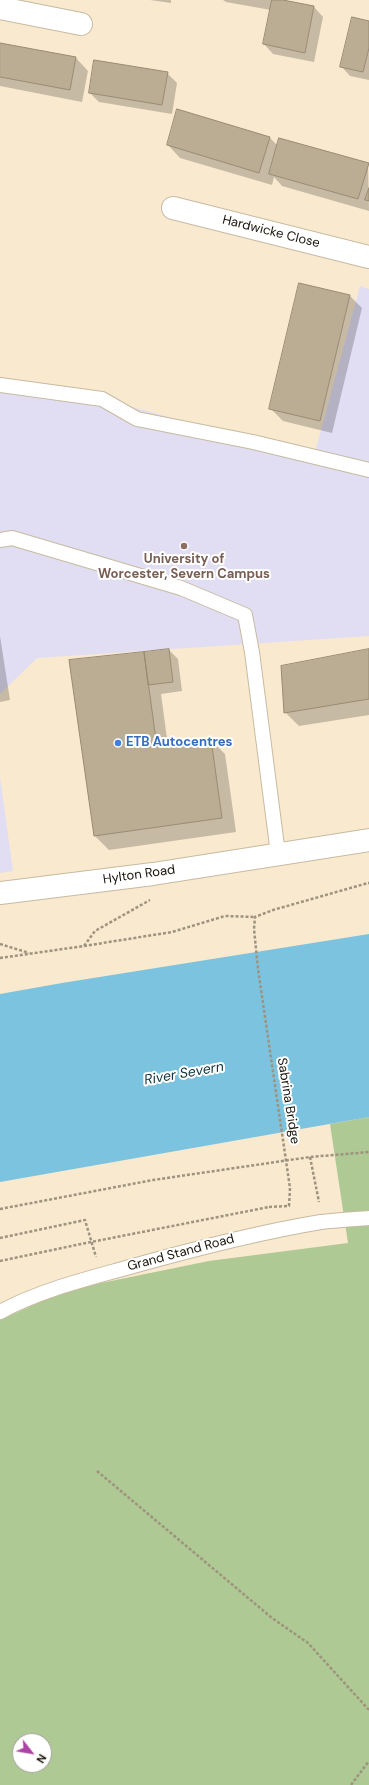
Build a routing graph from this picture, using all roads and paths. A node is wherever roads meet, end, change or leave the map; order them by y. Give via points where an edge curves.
1 (0, 8) edge
2 (80, 24) dead end
3 (173, 208) dead end
4 (369, 257) edge
5 (0, 385) edge
6 (369, 470) edge
7 (0, 540) edge
8 (369, 840) edge
9 (278, 854) junction
10 (369, 883) edge
11 (0, 893) edge
12 (154, 898) dead end
13 (255, 917) junction
14 (0, 944) edge
15 (84, 946) junction
16 (29, 953) junction
17 (0, 958) edge
18 (369, 1152) edge
19 (310, 1157) junction
20 (319, 1200) dead end
21 (0, 1209) edge
22 (369, 1218) edge
23 (0, 1238) edge
24 (92, 1241) junction
25 (0, 1261) edge
26 (0, 1312) edge
27 (97, 1471) dead end
28 (369, 1710) edge
29 (369, 1761) edge
30 (351, 1785) edge

1 - 2 main road
3 - 4 main road, Hardwicke Close
5 - 6 lane via 102,399 137,419 253,442
7 - 9 lane via 12,538 181,588 244,614 252,652
8 - 9 main road, Hylton Road
9 - 11 main road, Hylton Road via 153,874
10 - 13 path, bridge
12 - 15 path via 95,931
13 - 15 path via 225,916 172,932
13 - 24 path, Sabrina Bridge, bridge via 258,969 290,1188 290,1206
14 - 16 path
15 - 16 path
16 - 17 path
18 - 19 path
19 - 20 path
19 - 21 path via 152,1180
22 - 26 lane, Grand Stand Road via 322,1222 196,1248 29,1298
23 - 24 path via 85,1220
24 - 25 path, Sabrina Bridge
27 - 28 path via 272,1618 308,1643
29 - 30 path

